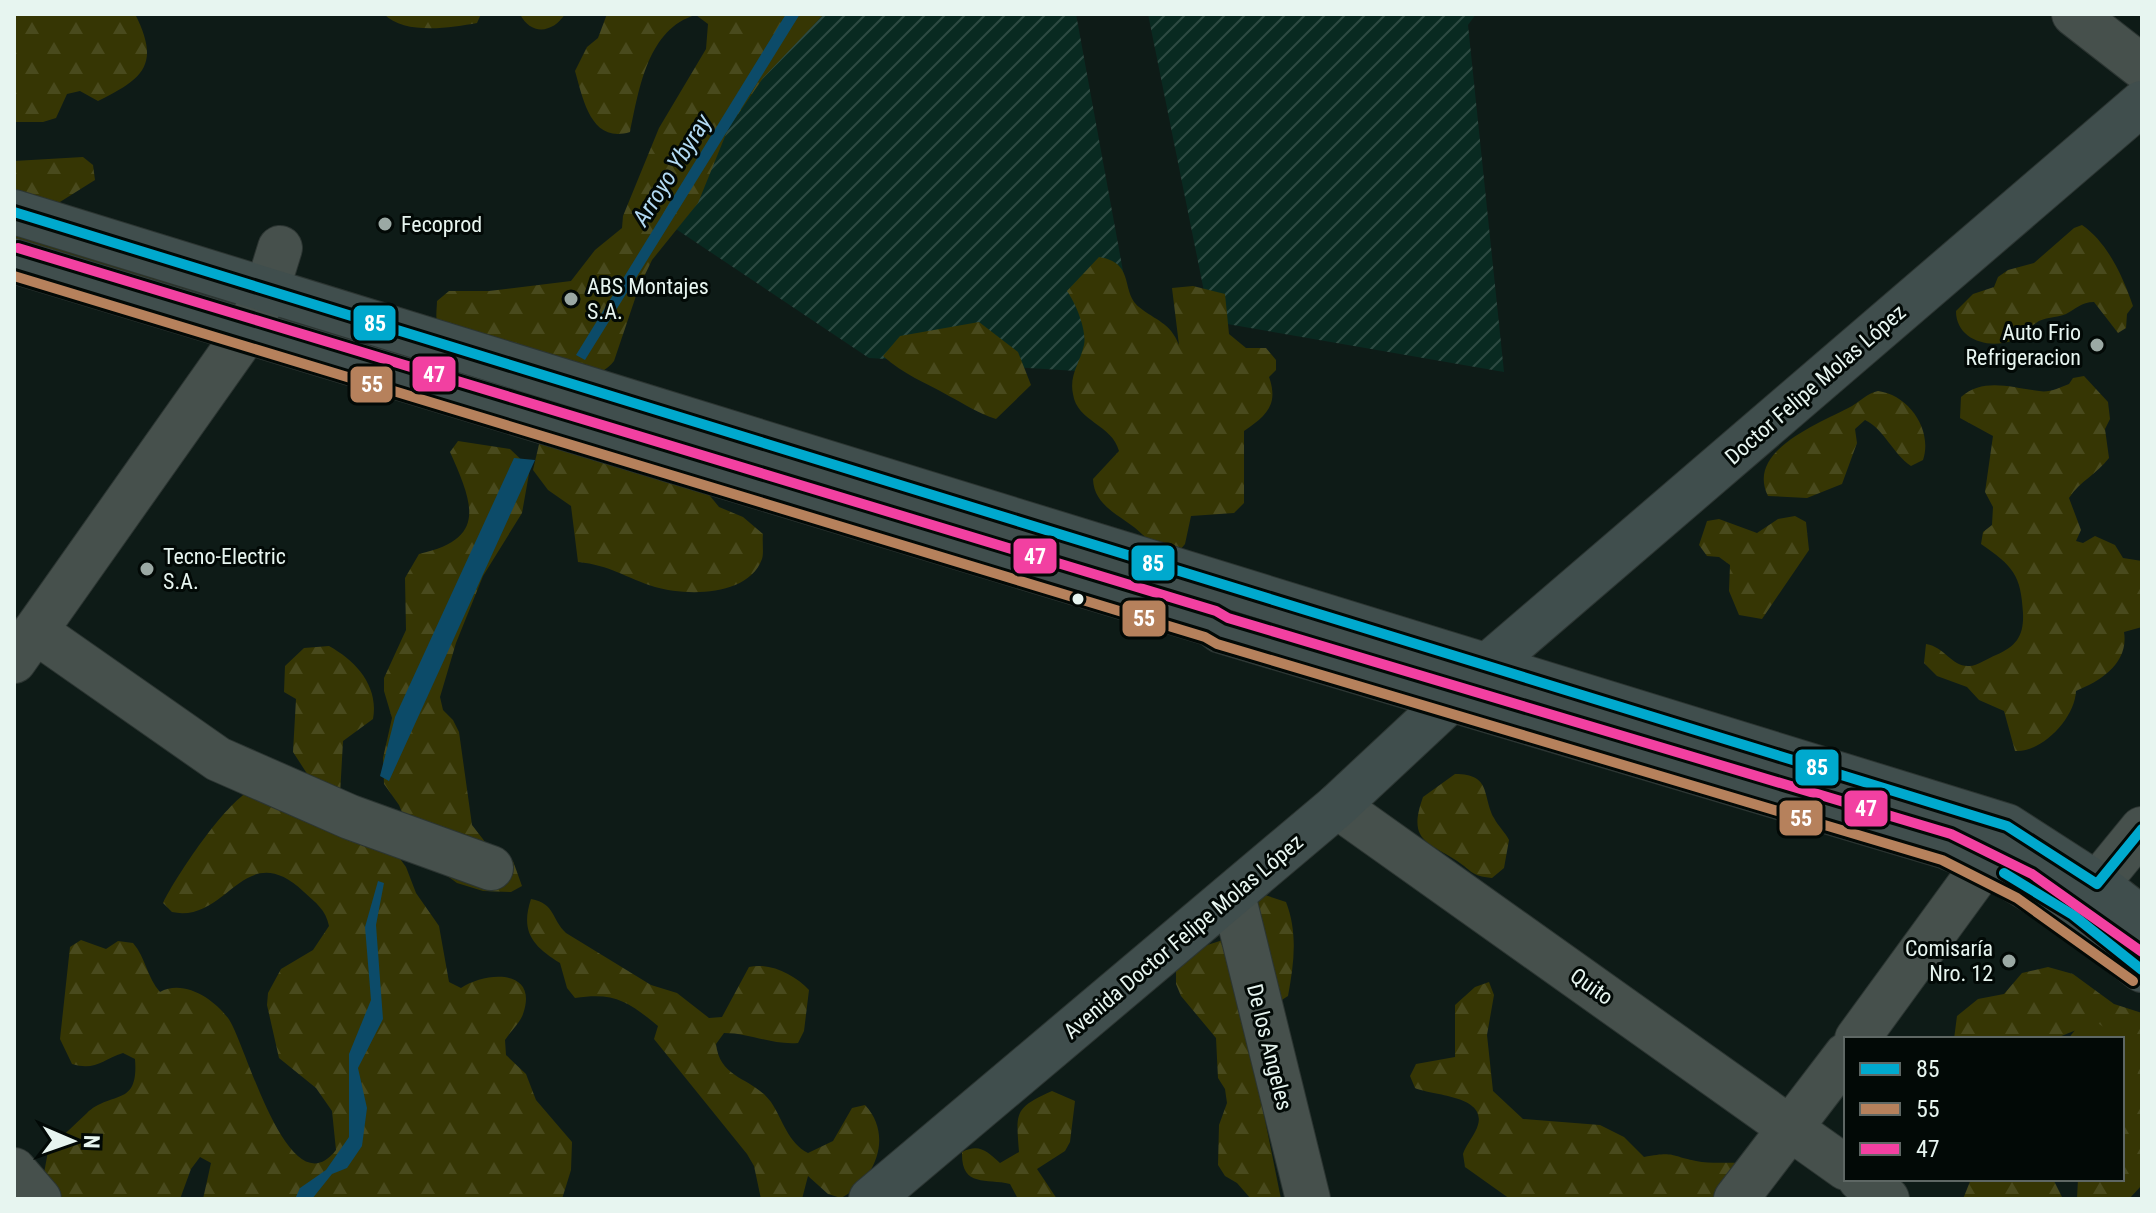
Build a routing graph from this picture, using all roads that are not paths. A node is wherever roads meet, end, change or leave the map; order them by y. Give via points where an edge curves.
1 (2074, 14) edge
2 (2142, 67) edge
3 (2142, 103) edge
4 (14, 212) edge
5 (280, 248) dead end
6 (14, 261) edge
7 (267, 290) junction
8 (247, 331) junction
9 (489, 358) junction
10 (477, 399) junction
11 (945, 520) junction
12 (24, 646) edge
13 (1488, 665) junction
14 (1453, 697) junction
15 (1337, 806) junction
16 (2142, 829) edge
17 (1996, 844) junction
18 (491, 868) dead end
19 (2097, 884) junction
20 (1233, 895) junction
21 (2142, 919) edge
22 (2142, 970) edge
23 (1858, 1037) edge
24 (1844, 1058) edge
25 (1792, 1129) junction
26 (1844, 1167) edge
27 (14, 1170) edge
28 (1863, 1181) edge
29 (39, 1199) edge
30 (871, 1199) edge
31 (1308, 1199) edge
32 (1736, 1199) edge
33 (1887, 1199) edge

1 - 2 street
3 - 13 main road, Doctor Felipe Molas López
4 - 7 main road
5 - 7 street
6 - 8 main road
7 - 8 street
7 - 9 main road
8 - 10 main road
8 - 12 street
9 - 10 main road
9 - 11 main road
10 - 11 main road
11 - 13 main road via 1212,583
11 - 14 main road via 1221,631
12 - 18 street via 218,759 350,817
13 - 14 main road, Avenida Doctor Felipe Molas López
13 - 17 main road
14 - 15 main road, Avenida Doctor Felipe Molas López
14 - 17 main road via 1947,847
15 - 20 main road, Avenida Doctor Felipe Molas López
15 - 25 street, Quito
16 - 19 street
17 - 19 main road
17 - 22 main road
17 - 23 street
19 - 21 main road
20 - 30 main road, Avenida Doctor Felipe Molas López
20 - 31 street, De los Angeles
24 - 25 street
25 - 26 street, Quito
25 - 32 street
27 - 29 street
28 - 33 street

